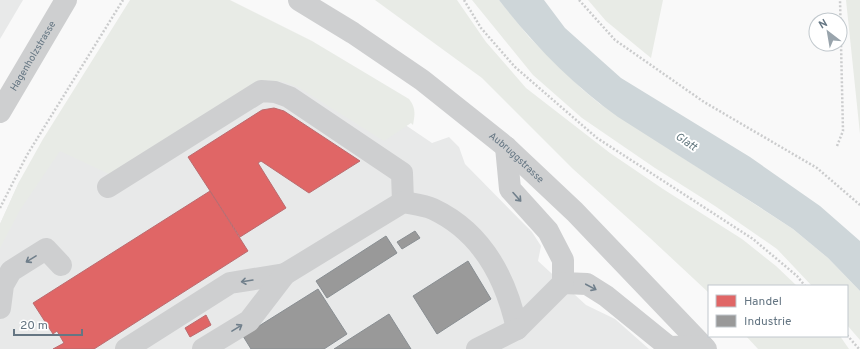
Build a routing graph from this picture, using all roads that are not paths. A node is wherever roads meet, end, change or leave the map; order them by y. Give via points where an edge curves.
1 (66, 0) edge
2 (299, 0) edge
3 (0, 112) edge
4 (506, 147) junction
5 (108, 187) dead end
6 (403, 202) junction
7 (61, 264) dead end
8 (285, 274) junction
9 (563, 283) junction
10 (0, 308) edge
11 (517, 328) junction
12 (130, 346) edge
13 (705, 347) edge
14 (484, 348) edge
15 (203, 349) edge

1 - 3 street, Hagenholzstrasse
2 - 4 street, Aubruggstrasse via 422,80
4 -> 9 street via 510,189 548,231 563,260
4 - 13 street, Aubruggstrasse via 575,212
5 - 6 street via 261,91 289,97 402,173
6 - 8 street
6 - 11 street via 432,209 460,226 480,245 497,270 513,307
7 -> 10 street via 46,249 11,271 3,285
8 -> 12 street via 230,284
15 -> 8 street via 249,320
9 - 11 street
9 -> 13 street via 587,284 606,296 669,347
11 - 14 street

